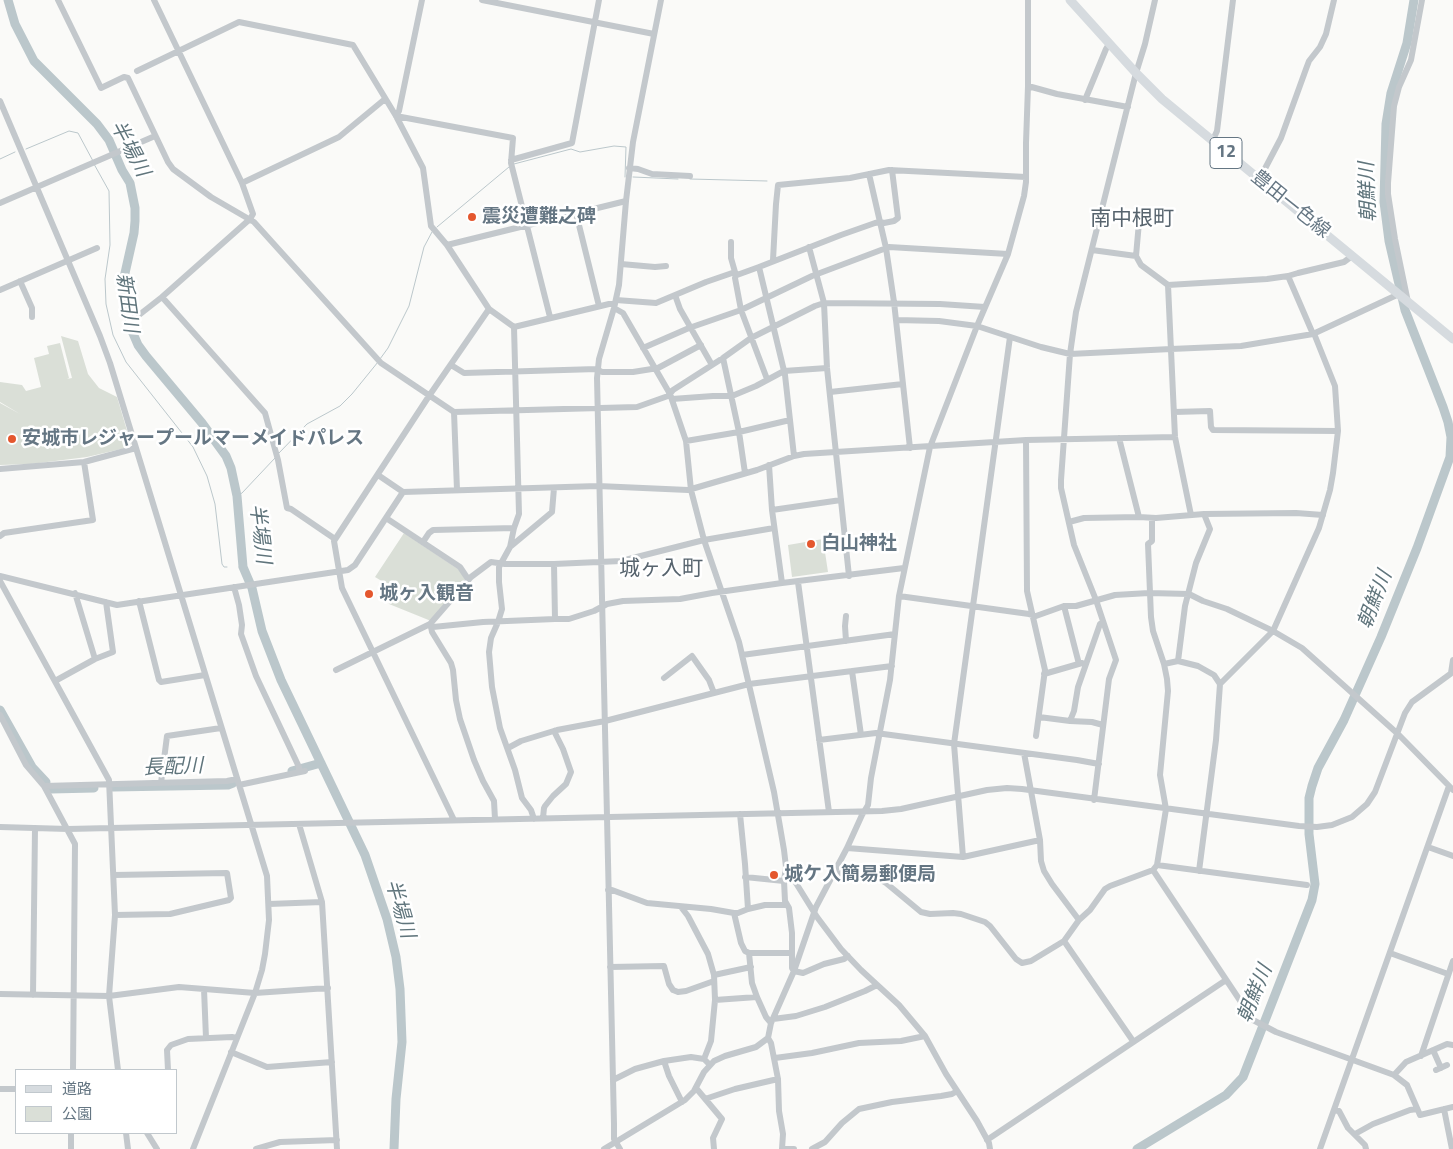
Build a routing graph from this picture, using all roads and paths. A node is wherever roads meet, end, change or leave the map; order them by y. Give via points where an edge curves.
1 (58, 0) edge
2 (154, 0) edge
3 (422, 0) edge
4 (482, 0) edge
5 (600, 0) edge
6 (661, 0) edge
7 (1028, 0) edge
8 (1070, 0) edge
9 (1154, 0) edge
10 (1234, 0) edge
11 (1334, 0) edge
12 (1422, 0) edge
13 (595, 23) junction
14 (654, 34) junction
15 (1109, 44) junction
16 (179, 51) junction
17 (137, 71) dead end
18 (1136, 73) junction
19 (1028, 86) junction
20 (385, 99) junction
21 (1085, 100) junction
22 (0, 101) edge
23 (1128, 107) junction
24 (3, 116) edge
25 (396, 116) junction
26 (155, 136) junction
27 (1212, 142) junction
28 (512, 163) junction
29 (629, 168) junction
30 (892, 170) junction
31 (869, 174) junction
32 (690, 176) dead end
33 (1026, 177) junction
34 (1258, 180) junction
35 (242, 183) junction
36 (36, 187) junction
37 (626, 201) junction
38 (0, 203) edge
39 (1140, 211) dead end
40 (576, 213) junction
41 (250, 219) junction
42 (880, 222) junction
43 (528, 225) junction
44 (731, 242) dead end
45 (447, 245) junction
46 (809, 247) junction
47 (97, 248) dead end
48 (886, 248) junction
49 (1092, 250) junction
50 (1008, 254) junction
51 (1136, 256) junction
52 (1352, 256) junction
53 (67, 260) junction
54 (773, 260) junction
55 (621, 264) junction
56 (666, 266) dead end
57 (759, 267) junction
58 (735, 273) junction
59 (816, 275) junction
60 (1288, 276) junction
61 (20, 281) junction
62 (1168, 285) junction
63 (0, 290) edge
64 (1397, 293) junction
65 (675, 295) junction
66 (162, 296) junction
67 (767, 298) junction
68 (1407, 301) junction
69 (894, 302) junction
70 (824, 303) junction
71 (615, 304) junction
72 (599, 306) junction
73 (985, 307) junction
74 (489, 309) junction
75 (741, 310) junction
76 (139, 315) dead end
77 (32, 317) dead end
78 (550, 318) junction
79 (896, 320) junction
80 (774, 326) junction
81 (977, 326) junction
82 (514, 327) junction
83 (691, 328) junction
84 (1313, 334) junction
85 (1010, 337) junction
86 (751, 338) junction
87 (1453, 339) edge
88 (701, 345) junction
89 (643, 348) junction
90 (1171, 349) junction
91 (1070, 354) junction
92 (723, 358) junction
93 (451, 365) junction
94 (712, 365) junction
95 (655, 368) junction
96 (827, 368) junction
97 (597, 369) junction
98 (515, 371) junction
99 (784, 371) junction
100 (767, 379) junction
101 (903, 384) junction
102 (830, 392) junction
103 (429, 396) junction
104 (671, 396) junction
105 (732, 396) junction
106 (597, 408) junction
107 (516, 411) junction
108 (454, 412) junction
109 (1174, 412) junction
110 (790, 420) junction
111 (1338, 431) junction
112 (740, 432) junction
113 (1175, 437) junction
114 (1119, 438) junction
115 (1026, 440) junction
116 (1063, 440) junction
117 (686, 441) junction
118 (995, 443) junction
119 (930, 446) junction
120 (136, 448) junction
121 (910, 448) junction
122 (836, 452) junction
123 (794, 456) junction
124 (84, 462) junction
125 (769, 465) junction
126 (0, 469) edge
127 (745, 473) junction
128 (378, 475) junction
129 (598, 486) junction
130 (554, 488) junction
131 (518, 489) junction
132 (457, 490) junction
133 (691, 490) junction
134 (403, 492) junction
135 (841, 500) junction
136 (772, 510) junction
137 (1204, 514) junction
138 (1191, 515) junction
139 (1323, 515) junction
140 (1139, 517) junction
141 (386, 518) junction
142 (1152, 518) junction
143 (1069, 522) junction
144 (514, 528) junction
145 (774, 528) junction
146 (0, 536) edge
147 (335, 539) junction
148 (704, 540) junction
149 (422, 542) junction
150 (510, 547) junction
151 (600, 562) junction
152 (500, 564) junction
153 (554, 564) junction
154 (904, 568) junction
155 (339, 572) junction
156 (0, 576) edge
157 (849, 576) junction
158 (468, 579) junction
159 (0, 581) edge
160 (798, 582) junction
161 (782, 583) junction
162 (235, 586) junction
163 (75, 593) junction
164 (721, 593) junction
165 (1149, 593) junction
166 (181, 594) junction
167 (1189, 594) junction
168 (899, 596) junction
169 (1096, 600) junction
170 (140, 601) junction
171 (106, 602) junction
172 (601, 606) junction
173 (972, 606) junction
174 (1064, 606) junction
175 (1031, 614) junction
176 (846, 616) dead end
177 (555, 619) junction
178 (498, 622) junction
179 (1102, 623) junction
180 (431, 626) junction
181 (1274, 630) junction
182 (895, 634) junction
183 (846, 641) junction
184 (807, 647) junction
185 (373, 652) junction
186 (742, 655) junction
187 (95, 659) junction
188 (1453, 660) edge
189 (1178, 661) junction
190 (1086, 663) junction
191 (1078, 664) junction
192 (1164, 664) junction
193 (892, 666) junction
194 (336, 670) dead end
195 (852, 671) junction
196 (1452, 672) edge
197 (1044, 674) junction
198 (205, 675) junction
199 (811, 676) junction
200 (664, 678) dead end
201 (55, 681) junction
202 (749, 684) junction
203 (1220, 684) junction
204 (714, 692) junction
205 (0, 715) edge
206 (1038, 717) junction
207 (605, 721) junction
208 (1070, 721) junction
209 (1103, 725) junction
210 (221, 728) junction
211 (554, 730) junction
212 (880, 734) junction
213 (1398, 734) junction
214 (861, 735) junction
215 (1036, 736) dead end
216 (819, 740) junction
217 (954, 744) junction
218 (508, 748) junction
219 (1024, 753) junction
220 (1099, 764) junction
221 (238, 782) junction
222 (109, 783) junction
223 (161, 783) junction
224 (44, 786) junction
225 (1451, 788) edge
226 (1030, 790) junction
227 (957, 796) junction
228 (1094, 800) junction
229 (1166, 809) junction
230 (864, 811) junction
231 (829, 812) junction
232 (778, 813) junction
233 (740, 814) junction
234 (1207, 814) junction
235 (606, 817) junction
236 (534, 818) junction
237 (543, 818) junction
238 (495, 819) junction
239 (454, 820) junction
240 (300, 824) junction
241 (252, 825) junction
242 (0, 827) edge
243 (35, 828) junction
244 (68, 828) junction
245 (111, 828) junction
246 (1040, 840) junction
247 (1428, 847) junction
248 (848, 848) junction
249 (1453, 856) edge
250 (963, 857) junction
251 (786, 867) junction
252 (1155, 868) junction
253 (1199, 871) junction
254 (114, 875) junction
255 (833, 875) junction
256 (745, 877) junction
257 (784, 881) junction
258 (1307, 885) dead end
259 (608, 890) junction
260 (322, 902) junction
261 (269, 904) junction
262 (787, 905) junction
263 (681, 907) junction
264 (748, 909) junction
265 (814, 912) junction
266 (734, 913) junction
267 (115, 915) junction
268 (1080, 920) junction
269 (1064, 941) junction
270 (1390, 952) junction
271 (749, 953) junction
272 (792, 953) junction
273 (848, 956) junction
274 (1453, 960) edge
275 (610, 967) junction
276 (751, 967) junction
277 (794, 971) junction
278 (1448, 974) junction
279 (714, 978) junction
280 (1226, 980) junction
281 (877, 985) junction
282 (328, 988) junction
283 (204, 989) junction
284 (255, 993) junction
285 (0, 994) edge
286 (33, 995) junction
287 (74, 996) junction
288 (109, 996) junction
289 (757, 997) junction
290 (715, 1000) junction
291 (772, 1021) junction
292 (925, 1036) junction
293 (206, 1038) junction
294 (237, 1038) junction
295 (768, 1038) junction
296 (1133, 1041) junction
297 (1453, 1045) edge
298 (1433, 1050) junction
299 (231, 1052) junction
300 (1421, 1056) junction
301 (774, 1058) junction
302 (704, 1059) junction
303 (1352, 1060) junction
304 (664, 1061) junction
305 (332, 1062) junction
306 (710, 1065) junction
307 (1442, 1068) dead end
308 (73, 1069) edge
309 (118, 1069) edge
310 (168, 1069) edge
311 (1394, 1075) junction
312 (778, 1079) junction
313 (613, 1080) junction
314 (696, 1088) junction
315 (0, 1089) edge
316 (15, 1089) edge
317 (957, 1091) junction
318 (705, 1099) junction
319 (682, 1102) junction
320 (1453, 1107) edge
321 (1417, 1109) junction
322 (1444, 1109) junction
323 (1334, 1110) junction
324 (71, 1134) edge
325 (126, 1134) edge
326 (148, 1134) edge
327 (1355, 1134) junction
328 (337, 1140) junction
329 (987, 1140) junction
330 (616, 1142) junction
331 (826, 1146) edge
332 (71, 1149) edge
333 (128, 1149) edge
334 (157, 1149) edge
335 (193, 1149) edge
336 (256, 1149) edge
337 (337, 1149) edge
338 (604, 1149) edge
339 (620, 1149) edge
340 (714, 1149) edge
341 (783, 1149) edge
342 (794, 1149) edge
343 (812, 1149) edge
344 (990, 1149) edge
345 (1320, 1149) edge
346 (1366, 1149) edge
347 (1452, 1149) edge

1 - 26 street via 101,88 127,76
2 - 16 street
3 - 25 street
4 - 13 street
5 - 13 street
6 - 14 street
7 - 19 street
8 - 15 main road, 豊田一色線 / 12
9 - 18 street
10 - 27 street via 1217,131
11 - 34 street via 1326,34 1309,61 1281,138
12 - 68 street via 1411,60 1394,106 1388,183
13 - 14 street
13 - 28 street via 572,144
14 - 29 street
15 - 18 main road, 豊田一色線 / 12
15 - 21 street
16 - 17 street
16 - 20 street via 239,22 353,45
16 - 35 street
18 - 23 street
18 - 27 main road, 豊田一色線 / 12
19 - 21 street
19 - 33 street
20 - 25 street
20 - 35 street via 339,137
21 - 23 street
22 - 24 street
23 - 49 street
24 - 36 street
25 - 28 street via 514,138
25 - 45 street via 423,168 431,226
26 - 36 street
26 - 41 street via 168,162 180,175
27 - 34 main road, 豊田一色線 / 12
28 - 43 street
29 - 32 street via 652,174
29 - 37 street
30 - 31 street
30 - 33 street
30 - 42 street via 898,218
31 - 42 street
31 - 54 street via 778,185
33 - 50 street
34 - 52 main road, 豊田一色線 / 12
35 - 41 street via 254,214
36 - 38 street
36 - 53 street
37 - 40 street
37 - 55 street
39 - 51 street
40 - 43 street
40 - 72 street
41 - 66 street
41 - 103 street via 379,361
42 - 46 street
42 - 48 street
43 - 45 street
43 - 78 street
44 - 58 street
45 - 74 street
46 - 54 street
46 - 59 street
47 - 53 street
48 - 50 street
48 - 59 street
48 - 69 street
49 - 51 street
49 - 91 street via 1076,312
50 - 73 street
51 - 62 street via 1141,265
52 - 60 street via 1344,262
52 - 64 main road, 豊田一色線 / 12
53 - 61 street
53 - 120 street via 110,363
54 - 57 street
55 - 56 street
55 - 71 street
57 - 58 street
57 - 67 street
58 - 65 street
58 - 75 street
59 - 67 street
59 - 70 street
60 - 62 street
60 - 84 street
61 - 63 street
61 - 77 street via 32,308
62 - 90 street
64 - 68 main road, 豊田一色線 / 12
64 - 84 street
65 - 71 street via 656,303
65 - 83 street
66 - 76 street
66 - 147 street via 265,412 287,508
67 - 75 street
67 - 80 street
68 - 87 main road, 豊田一色線 / 12
69 - 70 street
69 - 73 street
69 - 79 street
70 - 80 street
70 - 96 street
71 - 72 street
71 - 89 street
71 - 97 street
72 - 78 street
73 - 81 street
74 - 82 street
74 - 93 street
75 - 83 street
75 - 86 street
78 - 82 street
79 - 81 street
79 - 101 street
80 - 86 street
80 - 99 street
81 - 85 street
81 - 119 street
82 - 98 street
83 - 88 street
83 - 89 street
84 - 90 street via 1241,346
84 - 111 street via 1335,386
85 - 91 street
85 - 118 street
86 - 92 street
86 - 100 street
88 - 94 street
88 - 95 street
89 - 95 street
90 - 91 street
90 - 109 street
91 - 116 street
92 - 94 street
92 - 105 street
93 - 98 street via 464,373
93 - 103 street
94 - 104 street
95 - 97 street via 633,372 602,372
95 - 104 street
96 - 99 street
96 - 102 street
97 - 98 street
97 - 106 street
98 - 107 street
99 - 100 street
99 - 110 street
100 - 105 street
101 - 102 street
101 - 121 street
102 - 122 street
103 - 108 street
103 - 128 street
104 - 105 street
104 - 106 street via 637,407
104 - 117 street
105 - 112 street
106 - 107 street
106 - 129 street
107 - 108 street
107 - 131 street
108 - 132 street
109 - 111 street via 1210,411 1213,430
109 - 113 street
110 - 112 street
110 - 123 street
111 - 139 street
112 - 117 street
112 - 127 street
113 - 114 street
113 - 138 street
114 - 116 street
114 - 140 street
115 - 116 street
115 - 118 street
115 - 175 street via 1027,591
116 - 143 street via 1061,480
117 - 133 street
118 - 119 street
118 - 173 street
119 - 121 street
119 - 154 street
120 - 124 street
120 - 166 street
121 - 122 street
122 - 123 street
122 - 135 street
123 - 125 street
124 - 126 street
124 - 146 street via 93,520
125 - 127 street
125 - 136 street
127 - 133 street
128 - 134 street
128 - 147 street
129 - 130 street
129 - 133 street
129 - 151 street
130 - 131 street
130 - 150 street via 552,512
131 - 132 street
131 - 144 street via 518,514
132 - 134 street
133 - 148 street
134 - 141 street
135 - 136 street
135 - 157 street
136 - 145 street
137 - 138 street
137 - 139 street
137 - 167 street via 1210,529 1196,563
138 - 142 street
139 - 181 street
140 - 142 street
140 - 143 street via 1084,518
141 - 149 street
141 - 155 street via 353,567
142 - 165 street via 1152,540 1148,544
143 - 169 street via 1074,545
144 - 149 street via 433,530
144 - 150 street
145 - 148 street
145 - 161 street
147 - 155 street
148 - 151 street via 621,561
148 - 164 street
149 - 158 street via 462,568
150 - 152 street
151 - 153 street
151 - 172 street
152 - 153 street
152 - 158 street via 491,562
152 - 178 street via 502,605
153 - 177 street
154 - 157 street
154 - 168 street
155 - 162 street
155 - 185 street via 342,588
156 - 163 street
157 - 160 street
158 - 180 street
159 - 201 street
160 - 161 street
160 - 184 street
161 - 164 street
162 - 166 street
162 - 221 street via 241,634 301,770
163 - 171 street
163 - 187 street
164 - 172 street via 673,600 623,601
164 - 186 street
165 - 167 street
165 - 169 street
165 - 192 street via 1153,631
166 - 170 street
166 - 198 street
167 - 181 street
167 - 189 street
168 - 173 street
168 - 182 street
169 - 174 street
169 - 179 street
170 - 171 street via 117,605
170 - 198 street via 158,680
171 - 187 street via 113,651
172 - 177 street via 576,618
172 - 207 street
173 - 175 street
173 - 217 street
174 - 175 street via 1036,616
174 - 191 street
175 - 197 street
176 - 183 street
177 - 178 street
178 - 180 street
178 - 218 street via 489,652 500,728
179 - 190 street
179 - 209 street via 1116,660 1109,679
180 - 185 street
180 - 238 street via 451,663 460,719 480,774 494,801
181 - 203 street
181 - 213 street via 1302,648
182 - 183 street
182 - 193 street
183 - 184 street
184 - 186 street
184 - 199 street
185 - 194 street
185 - 239 street
186 - 202 street
187 - 201 street
188 - 196 street
189 - 192 street
189 - 203 street via 1205,669
190 - 191 street
190 - 208 street
191 - 197 street
192 - 229 street via 1168,690 1160,775
193 - 195 street
193 - 212 street
195 - 199 street
195 - 214 street
196 - 213 street via 1412,702
197 - 206 street
198 - 210 street
199 - 202 street
199 - 216 street
200 - 204 street via 692,656
201 - 222 street
202 - 204 street
202 - 232 street
203 - 234 street
204 - 207 street
205 - 224 street via 26,765
206 - 208 street
206 - 215 street
207 - 211 street
207 - 235 street
208 - 209 street
209 - 220 street
210 - 221 street
210 - 223 street via 167,736
211 - 218 street
211 - 237 street via 571,775 545,806
212 - 214 street
212 - 217 street
212 - 230 street via 868,806
213 - 225 street
213 - 234 street via 1375,792 1352,817 1317,827
214 - 216 street
216 - 231 street
217 - 219 street
217 - 227 street
218 - 236 street via 522,798
219 - 220 street
219 - 226 street
220 - 228 street
221 - 223 street
221 - 241 street
222 - 223 street
222 - 224 street
222 - 245 street
224 - 244 street
225 - 247 street
226 - 227 street via 994,789
226 - 228 street
226 - 246 street
227 - 230 street via 901,809
227 - 250 street
228 - 229 street
229 - 234 street
229 - 252 street
230 - 231 street
230 - 248 street
231 - 232 street
232 - 233 street
232 - 251 street
233 - 235 street
233 - 256 street
234 - 253 street
235 - 237 street
235 - 259 street
236 - 237 street
236 - 238 street
238 - 239 street
239 - 240 street
240 - 241 street
240 - 260 street
241 - 245 street
241 - 261 street via 267,876
242 - 243 street
243 - 244 street
243 - 286 street
244 - 245 street
244 - 287 street via 75,844
245 - 254 street
246 - 250 street
246 - 268 street via 1044,871
247 - 249 street
247 - 270 street
248 - 250 street
248 - 255 street
251 - 257 street
251 - 265 street
252 - 253 street
252 - 268 street via 1110,886
252 - 280 street
253 - 258 street
254 - 267 street
254 - 267 street via 227,873 231,898 170,914
255 - 265 street
255 - 269 street via 856,870 861,876 886,883 922,912 961,914 985,922 1019,962 1031,961
256 - 257 street
256 - 264 street
257 - 262 street
259 - 263 street via 646,903
259 - 275 street
260 - 261 street
260 - 282 street
261 - 284 street via 265,954
262 - 264 street
262 - 272 street
263 - 266 street
263 - 279 street via 708,954
264 - 266 street
265 - 273 street
265 - 277 street
266 - 271 street via 741,943
267 - 288 street
268 - 269 street
269 - 296 street
270 - 278 street
270 - 303 street
271 - 272 street
271 - 276 street
272 - 277 street
273 - 277 street via 803,973
273 - 281 street
274 - 278 street
275 - 279 street via 664,966 669,984 678,992
275 - 313 street
276 - 279 street
276 - 289 street
277 - 291 street
278 - 300 street
279 - 290 street
280 - 296 street
280 - 303 street via 1253,1020 1276,1032
281 - 291 street via 825,1007
281 - 292 street via 906,1012
282 - 284 street
282 - 305 street
283 - 284 street
283 - 288 street via 175,987
283 - 293 street
284 - 294 street
285 - 286 street
286 - 287 street
287 - 288 street
287 - 308 street
288 - 309 street
289 - 290 street
289 - 291 street via 766,1017
290 - 302 street via 711,1041
291 - 295 street
292 - 301 street via 859,1043
292 - 317 street
293 - 294 street
293 - 310 street via 188,1039 169,1047
294 - 299 street
295 - 301 street
295 - 306 street via 756,1047 725,1056
296 - 329 street
297 - 298 street
298 - 300 street
298 - 307 street
299 - 305 street via 267,1066
299 - 335 street
300 - 311 street via 1406,1062
301 - 312 street
302 - 304 street via 691,1057
302 - 306 street
303 - 311 street
303 - 323 street
304 - 313 street via 635,1069
304 - 319 street
305 - 328 street
306 - 314 street
311 - 321 street via 1408,1086
312 - 318 street
312 - 341 street
313 - 330 street
314 - 318 street
314 - 319 street
315 - 316 street
317 - 329 street
317 - 331 street via 859,1109 842,1124
318 - 340 street via 722,1118 713,1138
319 - 330 street
320 - 322 street
321 - 322 street via 1420,1116
321 - 327 street via 1373,1124
322 - 347 street
323 - 327 street via 1339,1111
323 - 345 street
324 - 332 street
325 - 333 street
326 - 334 street
327 - 346 street
328 - 336 street via 280,1142
328 - 337 street
329 - 344 street
330 - 338 street
330 - 339 street
331 - 343 street
341 - 342 street

